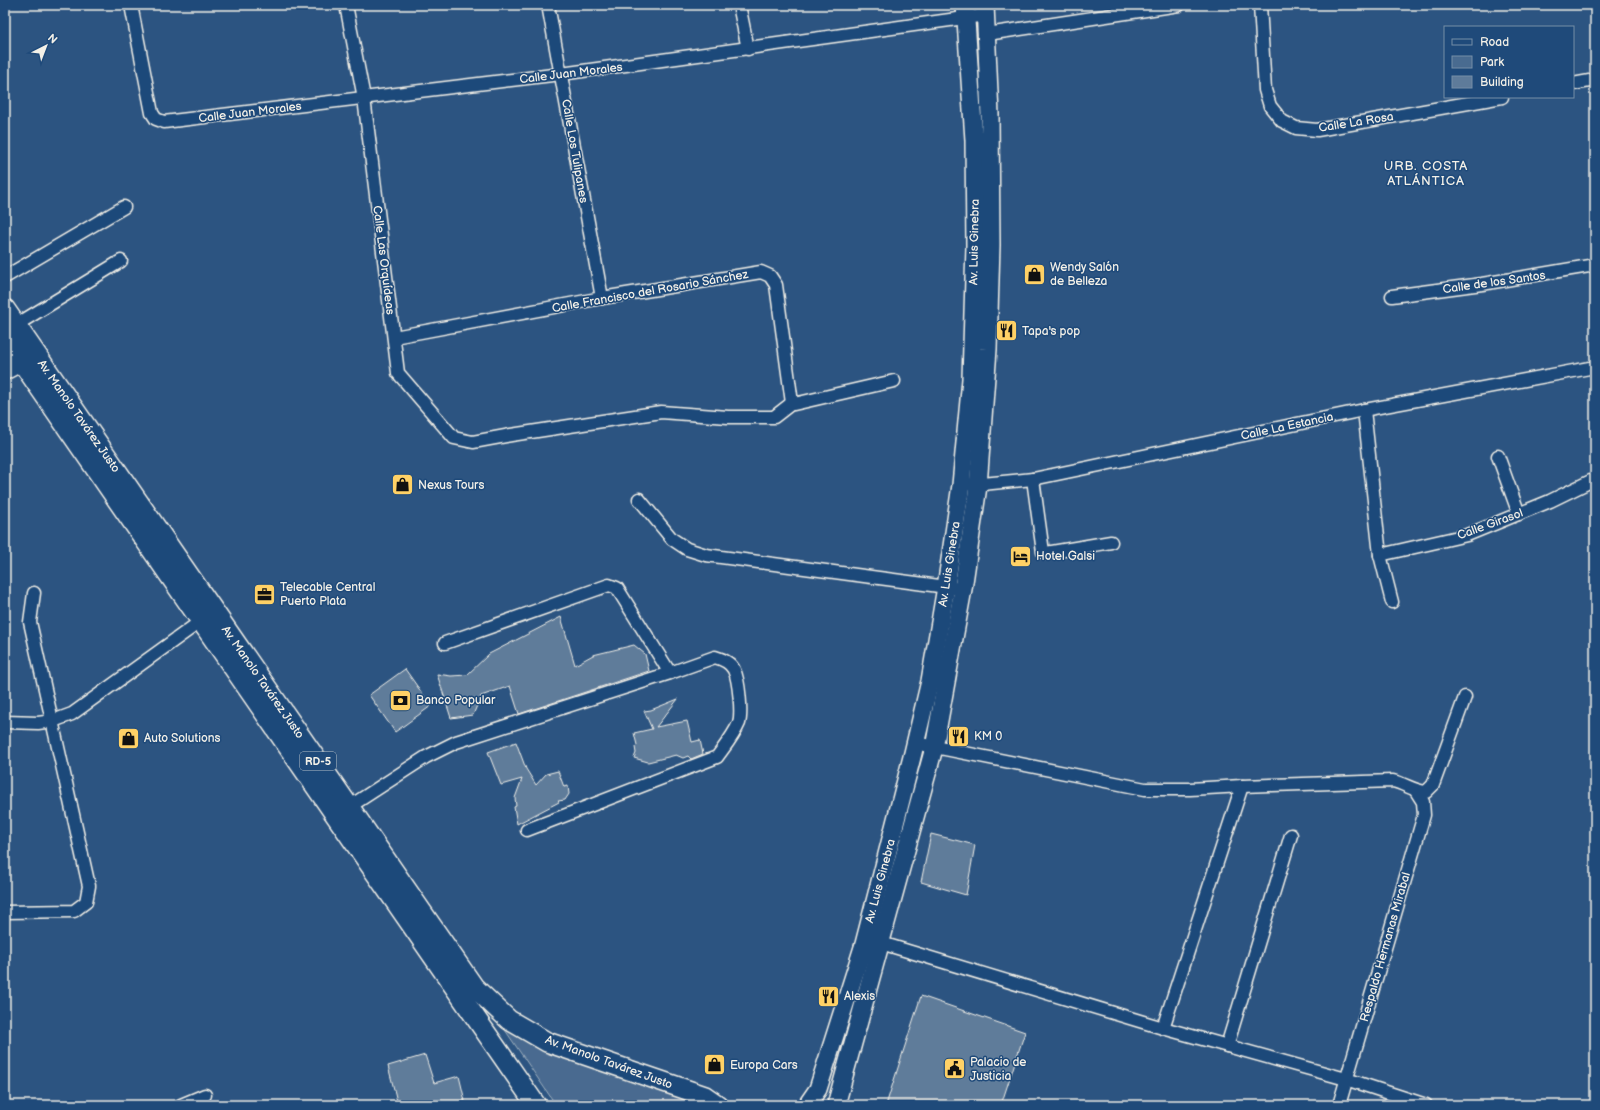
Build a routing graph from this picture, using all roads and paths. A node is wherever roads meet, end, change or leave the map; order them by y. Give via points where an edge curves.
1 (131, 5) edge
2 (346, 5) edge
3 (548, 5) edge
4 (739, 5) edge
5 (1179, 5) edge
6 (1260, 5) edge
7 (986, 10) edge
8 (966, 11) edge
9 (987, 34) junction
10 (748, 49) junction
11 (561, 74) junction
12 (1595, 80) edge
13 (1574, 84) edge
14 (364, 98) junction
15 (1496, 98) edge
16 (124, 207) dead end
17 (121, 261) dead end
18 (1595, 265) edge
19 (5, 277) edge
20 (1392, 296) dead end
21 (602, 298) junction
22 (5, 309) edge
23 (10, 331) edge
24 (394, 337) junction
25 (29, 358) junction
26 (1595, 367) edge
27 (5, 371) edge
28 (894, 381) dead end
29 (792, 403) junction
30 (1364, 410) junction
31 (1498, 456) dead end
32 (1034, 479) junction
33 (1595, 479) edge
34 (960, 485) junction
35 (978, 486) junction
36 (639, 499) dead end
37 (1519, 514) junction
38 (1111, 542) dead end
39 (1380, 556) junction
40 (946, 587) junction
41 (963, 589) junction
42 (34, 593) dead end
43 (1392, 602) dead end
44 (201, 621) junction
45 (445, 643) dead end
46 (670, 673) junction
47 (1465, 697) dead end
48 (53, 721) junction
49 (5, 722) edge
50 (915, 743) junction
51 (934, 748) junction
52 (1242, 786) junction
53 (1416, 791) junction
54 (349, 807) junction
55 (527, 830) dead end
56 (1292, 835) dead end
57 (5, 912) edge
58 (881, 943) junction
59 (1163, 1028) junction
60 (1226, 1046) junction
61 (1346, 1080) junction
62 (205, 1095) dead end
63 (181, 1105) edge
64 (536, 1105) edge
65 (718, 1105) edge
66 (807, 1105) edge
67 (836, 1105) edge
68 (1339, 1105) edge
69 (1426, 1105) edge

1 - 14 street, Calle Juan Morales via 152,113 156,119 164,122
2 - 14 street, Calle Las Orquídeas
3 - 11 street, Calle Los Tulipanes
4 - 10 street
5 - 9 street
6 - 15 street, Calle La Rosa via 1265,90 1270,106 1282,121 1296,128 1317,130
7 - 8 street, Calle Juan Morales
7 - 9 street, Av. Luis Ginebra
8 - 10 street, Calle Juan Morales
8 - 34 street, Av. Luis Ginebra via 974,140 974,246 970,379
9 - 35 street, Av. Luis Ginebra via 991,245 988,349
10 - 11 street, Calle Juan Morales
11 - 14 street, Calle Juan Morales
11 - 21 street, Calle Los Tulipanes
12 - 13 street
14 - 24 street, Calle Las Orquídeas
16 - 19 street
17 - 23 street
18 - 20 street, Calle de los Santos
21 - 24 street, Calle Francisco del Rosario Sánchez
21 - 29 street, Calle Francisco del Rosario Sánchez via 761,272 770,276 776,285
22 - 23 main road, Av. Manolo Tavárez Justo / RD-5
23 - 25 main road, Av. Manolo Tavárez Justo / RD-5
24 - 29 street, Calle Las Orquídeas via 398,374 454,438 473,442 661,412 728,417 774,417
25 - 27 street
25 - 44 main road, Av. Manolo Tavárez Justo / RD-5
25 - 54 main road, Av. Manolo Tavárez Justo / RD-5
26 - 30 street, Calle La Estancia
28 - 29 street
30 - 32 street, Calle La Estancia
30 - 39 street
31 - 37 street
32 - 35 street, Calle La Estancia
32 - 38 street via 1043,552
33 - 37 street, Calle Girasol
34 - 35 street, Calle La Estancia
34 - 40 street, Av. Luis Ginebra
35 - 41 street, Av. Luis Ginebra
36 - 40 street via 672,539 687,549 706,555
37 - 39 street, Calle Girasol via 1467,534
39 - 43 street
40 - 41 street
40 - 50 street, Av. Luis Ginebra via 930,681
41 - 51 street, Av. Luis Ginebra
42 - 48 street via 30,622
44 - 48 street via 72,714
44 - 64 main road, Av. Manolo Tavárez Justo / RD-5
45 - 46 street via 609,585 617,588
46 - 54 street via 456,742 426,757
46 - 55 street via 714,657 725,661 734,670 741,708 739,721 734,734 717,757
47 - 53 street via 1433,785 1426,792
48 - 49 street
48 - 57 street via 88,886 86,902 74,911
50 - 51 street
50 - 66 street, Av. Luis Ginebra via 864,944 818,1089
51 - 52 street via 1145,789
51 - 58 street, Av. Luis Ginebra
52 - 53 street via 1393,781 1405,784
52 - 59 street
53 - 61 street, Respaldo Hermanas Mirabal via 1423,802 1424,815
54 - 65 main road, Av. Manolo Tavárez Justo / RD-5 via 474,987 509,1020 547,1042 704,1096
56 - 60 street
58 - 59 street
58 - 67 street, Av. Luis Ginebra
59 - 60 street
60 - 61 street
61 - 68 street, Respaldo Hermanas Mirabal
61 - 69 street
62 - 63 street

